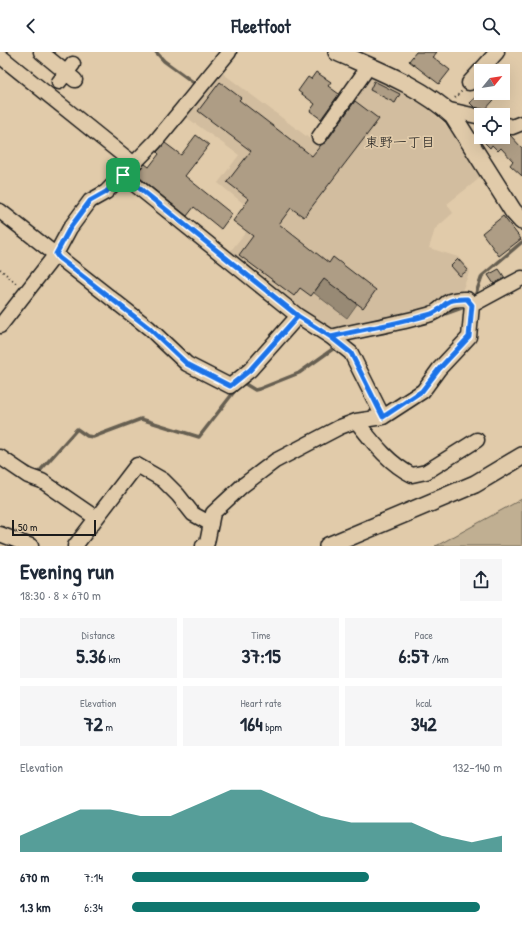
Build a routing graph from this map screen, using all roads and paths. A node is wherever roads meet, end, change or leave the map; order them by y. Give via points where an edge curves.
1 (5, 52) edge
2 (10, 52) edge
3 (41, 52) edge
4 (229, 52) edge
5 (337, 52) edge
6 (497, 52) edge
7 (0, 56) edge
8 (369, 66) junction
9 (68, 74) dead end
10 (469, 83) joint
11 (445, 109) junction
12 (474, 115) edge
13 (522, 123) edge
14 (510, 126) edge
15 (319, 137) dead end
16 (134, 164) junction
17 (123, 175) junction
18 (0, 211) edge
19 (522, 221) edge
20 (56, 254) junction
21 (0, 269) edge
22 (522, 278) edge
23 (22, 288) dead end
24 (472, 305) junction
25 (298, 316) junction
26 (0, 326) edge
27 (331, 337) junction
28 (383, 417) junction
29 (356, 421) junction
30 (477, 440) dead end
31 (522, 456) edge
32 (0, 457) edge
33 (96, 518) junction
34 (211, 524) junction
35 (0, 534) edge
36 (31, 546) edge
37 (75, 546) edge
38 (203, 546) edge
39 (328, 546) edge

1 - 2 street
3 - 9 street
4 - 16 street
5 - 8 street
6 - 10 street
7 - 16 street
8 - 11 street via 426,94
8 - 15 street
10 - 11 path
11 - 12 street
11 - 19 street via 453,116 513,211
13 - 14 street
16 - 17 street
17 - 20 street via 106,192 90,201 70,228
17 - 25 street
18 - 20 street
20 - 25 street via 149,328 187,364 230,386 250,370
20 - 26 street
21 - 23 path
22 - 24 street
24 - 27 street via 467,299 446,301 430,315
24 - 28 street via 469,337 422,391
25 - 27 street
27 - 28 street via 351,353
28 - 29 street
29 - 30 street via 381,452 412,475 426,472
29 - 34 street via 275,462 242,486 213,513
31 - 39 street via 475,484
32 - 33 street via 28,476 42,480
33 - 34 street via 137,465 162,480 178,495 192,514
33 - 37 street
34 - 38 street via 207,542
35 - 36 street

